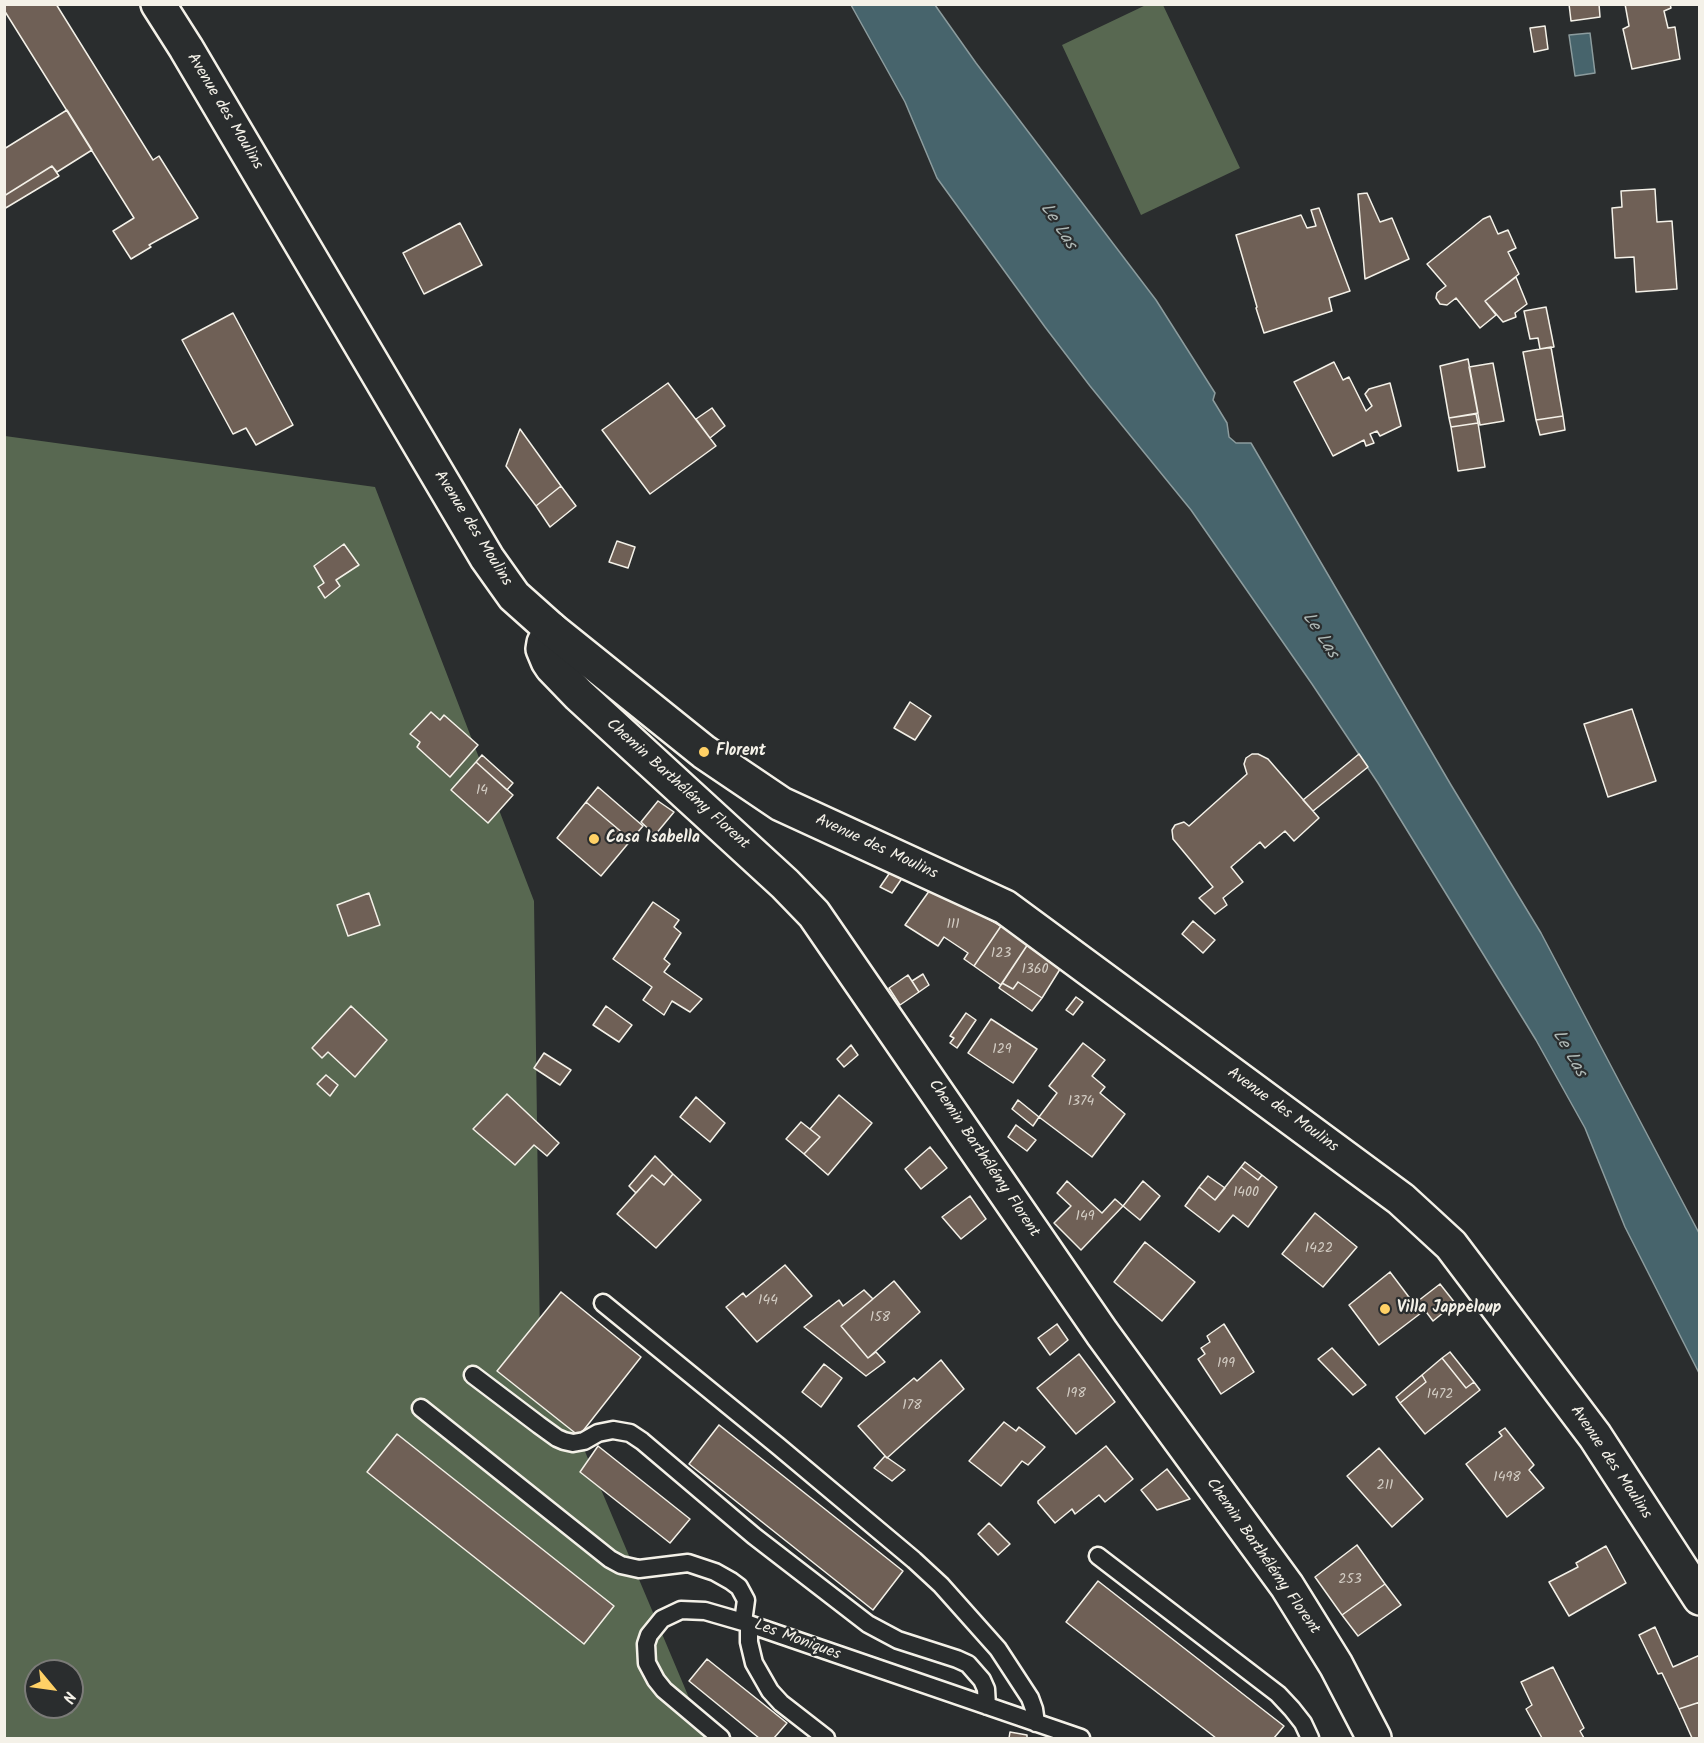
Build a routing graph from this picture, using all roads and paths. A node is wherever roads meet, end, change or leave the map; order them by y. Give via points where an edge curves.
1 (158, 4) edge
2 (551, 629) junction
3 (603, 1303) dead end
4 (473, 1375) dead end
5 (422, 1408) dead end
6 (1098, 1556) dead end
7 (1700, 1598) edge
8 (746, 1623) junction
9 (987, 1706) junction
10 (1036, 1723) junction
11 (721, 1738) edge
12 (826, 1738) edge
13 (1080, 1738) edge
14 (1310, 1738) edge
15 (1374, 1738) edge

1 - 2 main road, Avenue des Moulins via 487,558 514,596
2 - 7 main road, Avenue des Moulins via 704,752 781,804 1005,907 1401,1199 1451,1245 1595,1436
2 - 15 main road, Chemin Barthélémy Florent via 543,649 552,667 800,898 828,933 1102,1333 1287,1587 1336,1665
3 - 10 lane via 928,1572 999,1649 1030,1698
4 - 9 lane via 564,1441 584,1441 613,1430 630,1433 868,1624 898,1640 968,1664 982,1680
5 - 8 lane via 610,1559 639,1569 688,1563 731,1581 746,1600
6 - 14 lane via 1278,1694 1303,1723
8 - 9 lane, Les Moniques
8 - 11 lane, Les Moniques via 705,1611 681,1610 662,1619 646,1644 647,1663 656,1680
8 - 12 lane via 754,1663 770,1691
9 - 10 lane, Les Moniques
10 - 13 lane, Les Moniques

